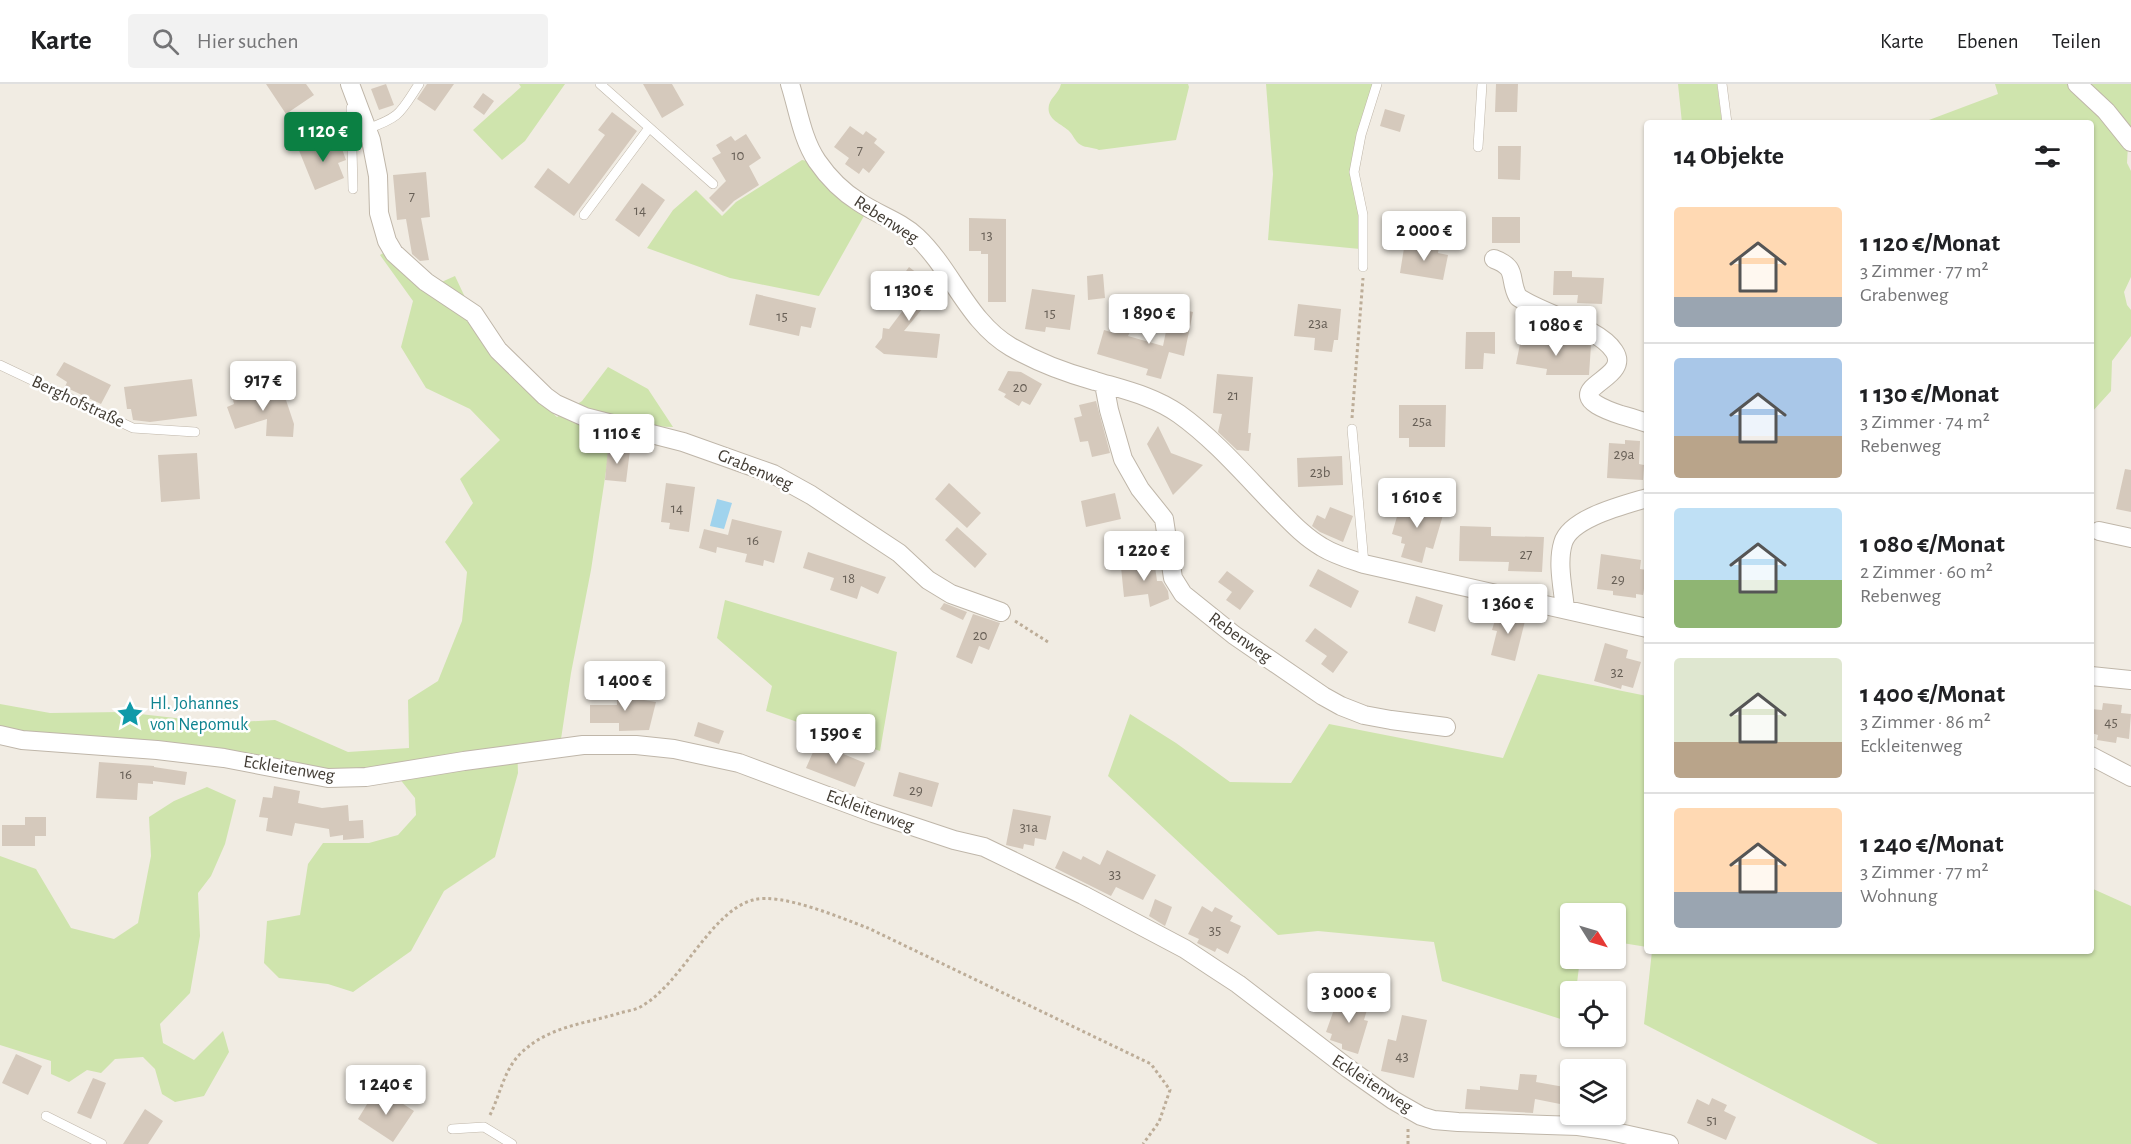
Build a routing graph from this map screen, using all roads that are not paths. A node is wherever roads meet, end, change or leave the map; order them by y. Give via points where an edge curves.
1 (350, 84) edge
2 (419, 84) edge
3 (600, 84) edge
4 (790, 84) edge
5 (1377, 84) edge
6 (1482, 84) edge
7 (1722, 84) edge
8 (2077, 84) edge
9 (358, 104) junction
10 (1727, 120) edge
11 (649, 128) junction
12 (368, 129) junction
13 (2131, 142) edge
14 (1478, 147) dead end
15 (713, 184) dead end
16 (353, 189) dead end
17 (584, 214) dead end
18 (1494, 259) dead end
19 (1363, 267) road end
20 (0, 365) edge
21 (1104, 384) junction
22 (1644, 422) edge
23 (1352, 429) road end
24 (195, 432) dead end
25 (1644, 499) edge
26 (2099, 531) dead end
27 (2131, 538) edge
28 (1364, 564) junction
29 (1565, 609) junction
30 (1001, 612) road end
31 (1644, 627) edge
32 (2094, 676) edge
33 (2131, 680) edge
34 (1446, 727) dead end
35 (0, 735) edge
36 (2094, 758) edge
37 (2131, 777) edge
38 (46, 1116) dead end
39 (452, 1129) dead end
40 (102, 1144) edge
41 (512, 1144) edge
42 (1670, 1144) edge

1 - 9 street, Grabenweg
2 - 12 lane via 394,119
3 - 11 lane
4 - 21 street, Rebenweg via 810,149 831,178 858,202 916,236 982,323 1008,346 1030,357
5 - 19 lane via 1360,135 1354,172 1363,215
6 - 14 lane
7 - 10 lane
8 - 13 street
9 - 12 street, Grabenweg
9 - 16 lane via 351,108
11 - 15 lane
11 - 17 lane
12 - 30 street, Grabenweg via 376,159 379,213 394,253 426,282 474,314 498,350 545,396 585,417 683,442 773,474 899,554 951,594
18 - 22 street via 1510,269 1518,297 1582,327 1612,348 1617,366 1590,391 1591,401
20 - 24 lane, Berghofstraße via 133,428
21 - 28 street, Rebenweg via 1145,395 1181,416 1306,536 1334,554
21 - 34 street, Rebenweg via 1123,459 1164,519 1173,578 1183,594 1234,635 1341,706 1364,715
23 - 28 lane
25 - 29 street via 1588,519 1567,534 1561,565
26 - 27 street
28 - 29 street, Rebenweg
29 - 31 street, Rebenweg
32 - 33 street
35 - 42 street, Eckleitenweg via 224,758 328,778 366,777 583,745 674,749 739,763 873,813 984,848 1074,890 1194,955 1364,1081 1421,1116 1458,1122 1578,1126
36 - 37 street
38 - 40 lane
39 - 41 lane via 484,1127

